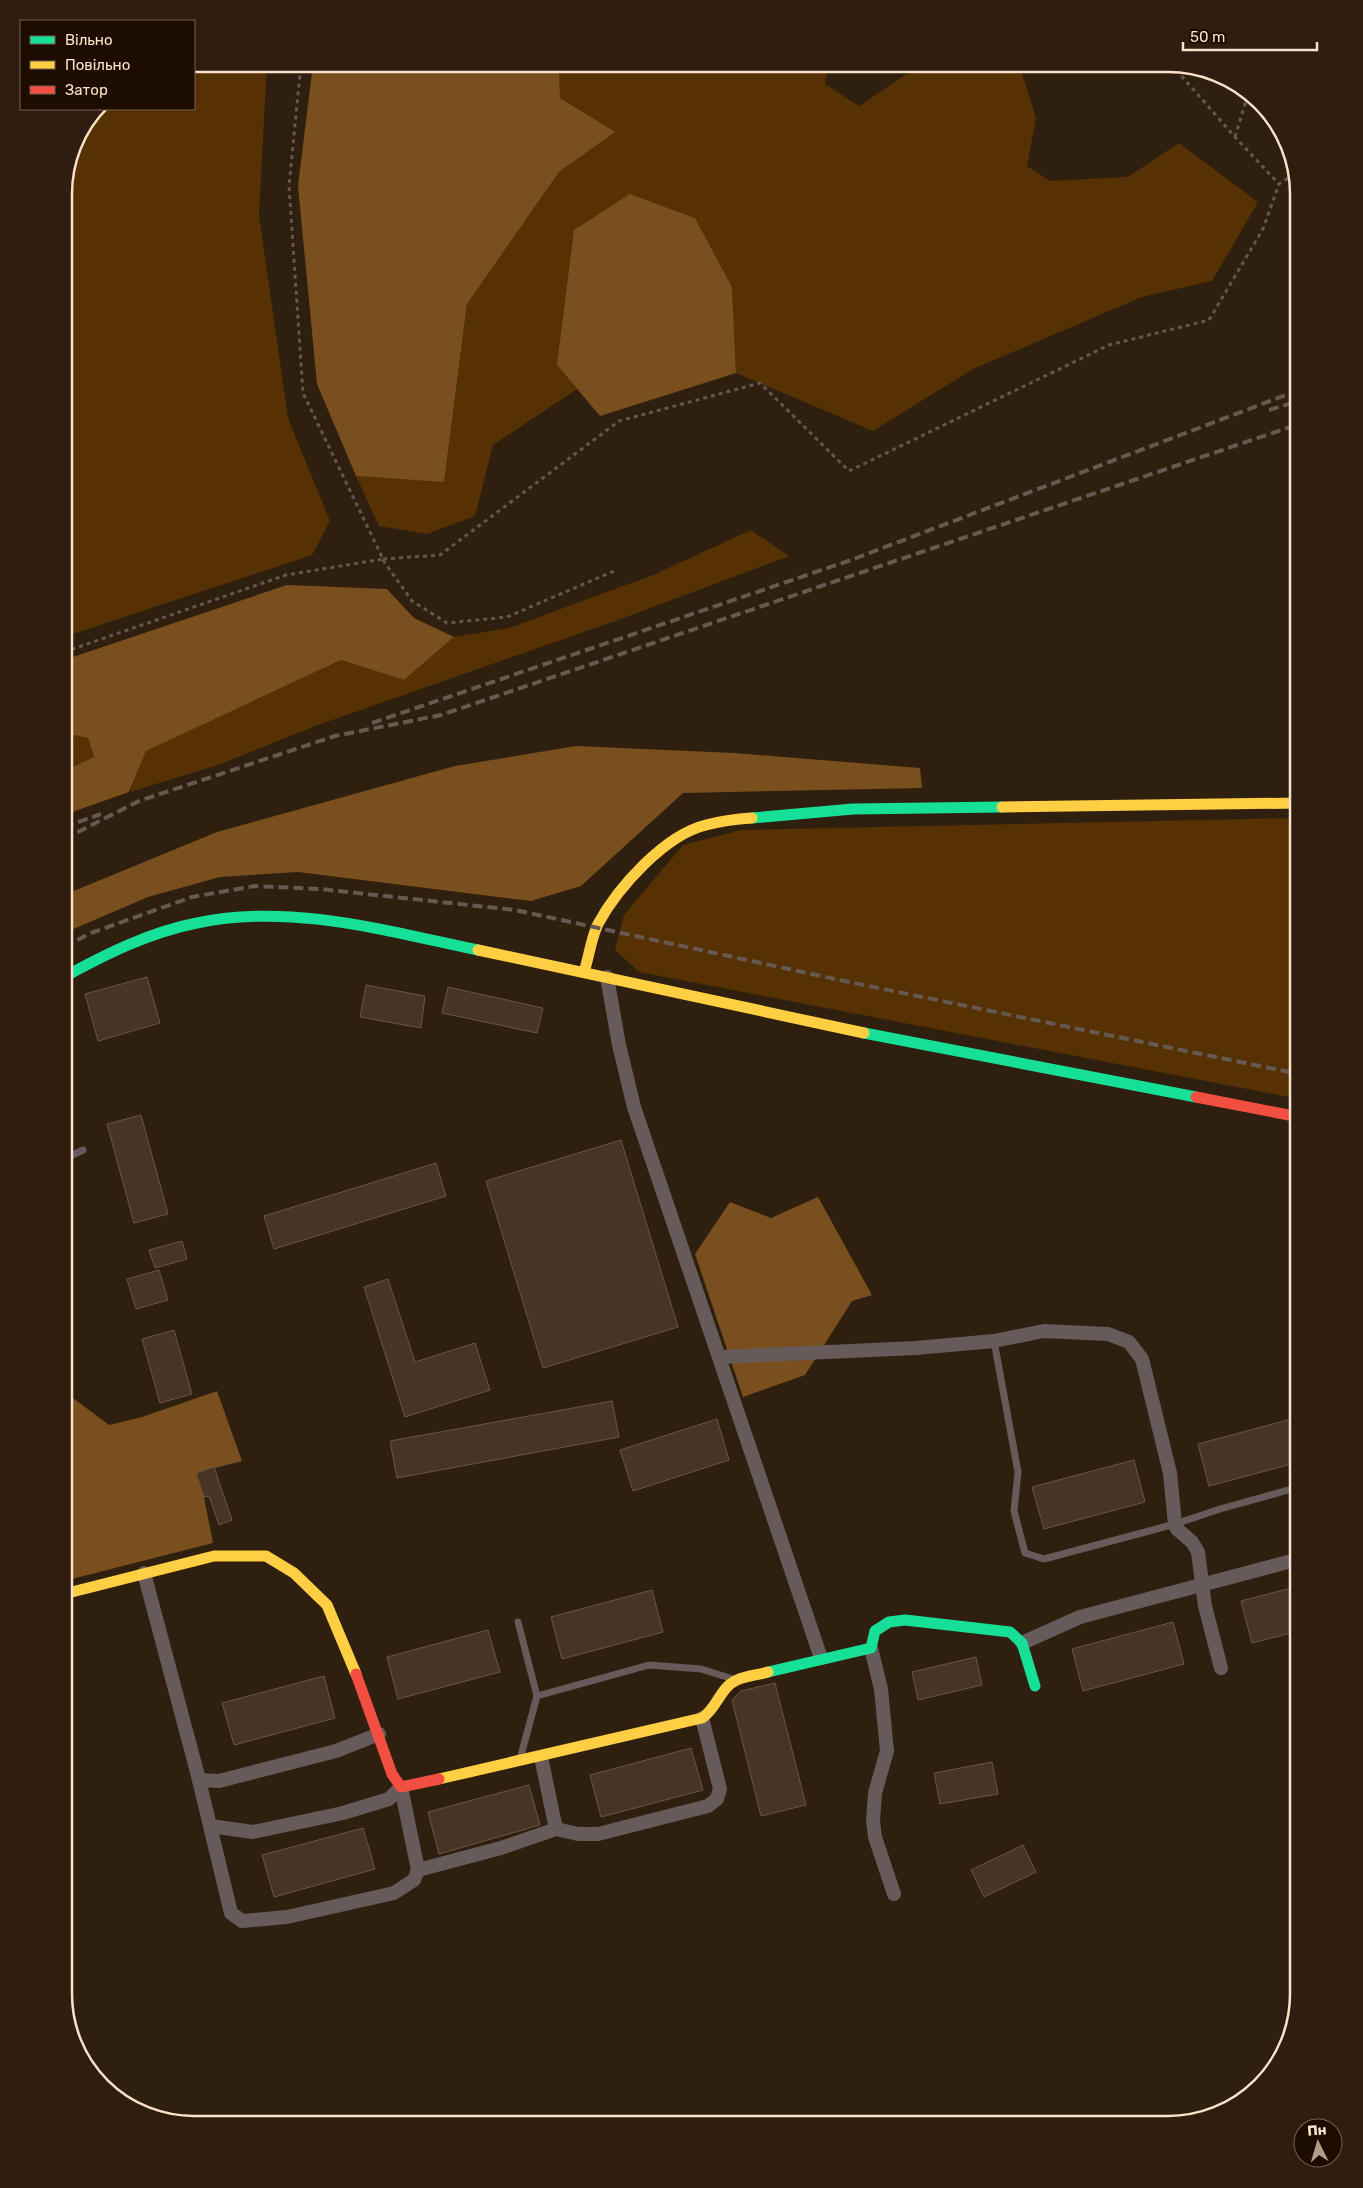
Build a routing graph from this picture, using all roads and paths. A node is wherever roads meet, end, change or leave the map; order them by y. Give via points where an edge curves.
1 (300, 73) edge
2 (1179, 73) edge
3 (1246, 101) edge
4 (1235, 137) junction
5 (1289, 177) edge
6 (1279, 184) junction
7 (383, 559) junction
8 (614, 571) dead end
9 (73, 649) edge
10 (1290, 804) edge
11 (73, 972) edge
12 (584, 972) junction
13 (607, 977) junction
14 (1290, 1115) edge
15 (83, 1150) dead end
16 (72, 1155) edge
17 (994, 1341) junction
18 (719, 1357) junction
19 (1290, 1490) edge
20 (1175, 1524) junction
21 (1290, 1561) edge
22 (144, 1573) junction
23 (1202, 1584) junction
24 (72, 1592) edge
25 (518, 1622) dead end
26 (1022, 1643) junction
27 (871, 1648) junction
28 (821, 1658) junction
29 (1221, 1668) dead end
30 (736, 1680) junction
31 (1034, 1686) dead end
32 (537, 1696) junction
33 (702, 1718) junction
34 (379, 1734) junction
35 (541, 1757) junction
36 (519, 1762) junction
37 (199, 1780) junction
38 (402, 1787) junction
39 (210, 1826) junction
40 (556, 1830) junction
41 (418, 1870) junction
42 (894, 1894) dead end

1 - 7 path via 289,186 303,393
2 - 4 path
3 - 4 path
4 - 6 path
5 - 6 path
6 - 7 path via 1263,230 1210,320 1109,345 848,471 760,383 619,422 440,555
7 - 8 path via 412,601 447,623 507,617
7 - 9 path via 286,575
10 - 12 street via 853,809 748,818 705,826 673,840 645,864 620,893 598,925
11 - 12 street via 106,953 170,929 217,919 273,916 346,922
12 - 13 street
13 - 14 street via 890,1038
13 - 18 street via 634,1107
15 - 16 lane
17 - 18 street
17 - 20 street via 1044,1331 1108,1334 1129,1342 1142,1359 1170,1473
17 - 20 lane via 1018,1472 1014,1511 1025,1552 1044,1559
18 - 28 street
19 - 20 lane
20 - 23 street via 1198,1552
21 - 23 street
22 - 24 street
22 - 34 street via 214,1556 266,1556 294,1573 327,1605
22 - 37 street
23 - 26 street via 1080,1617
23 - 29 street
25 - 32 lane
26 - 27 street via 1010,1632 905,1620 889,1622 875,1631
26 - 31 street
27 - 28 street
27 - 42 street via 881,1689 887,1751 875,1793 873,1821
28 - 30 street
30 - 32 lane via 702,1668 649,1665
30 - 33 street via 720,1693 710,1715
32 - 36 lane
33 - 35 street
33 - 40 street via 720,1789 717,1799 708,1806 598,1834
34 - 37 street via 336,1751 219,1781
34 - 38 street via 392,1774
35 - 36 street
35 - 40 street
36 - 38 street
37 - 39 street
38 - 39 street via 389,1799 343,1813 253,1832
38 - 41 street
39 - 41 street via 231,1913 242,1921 287,1917 394,1892 414,1880
40 - 41 street

